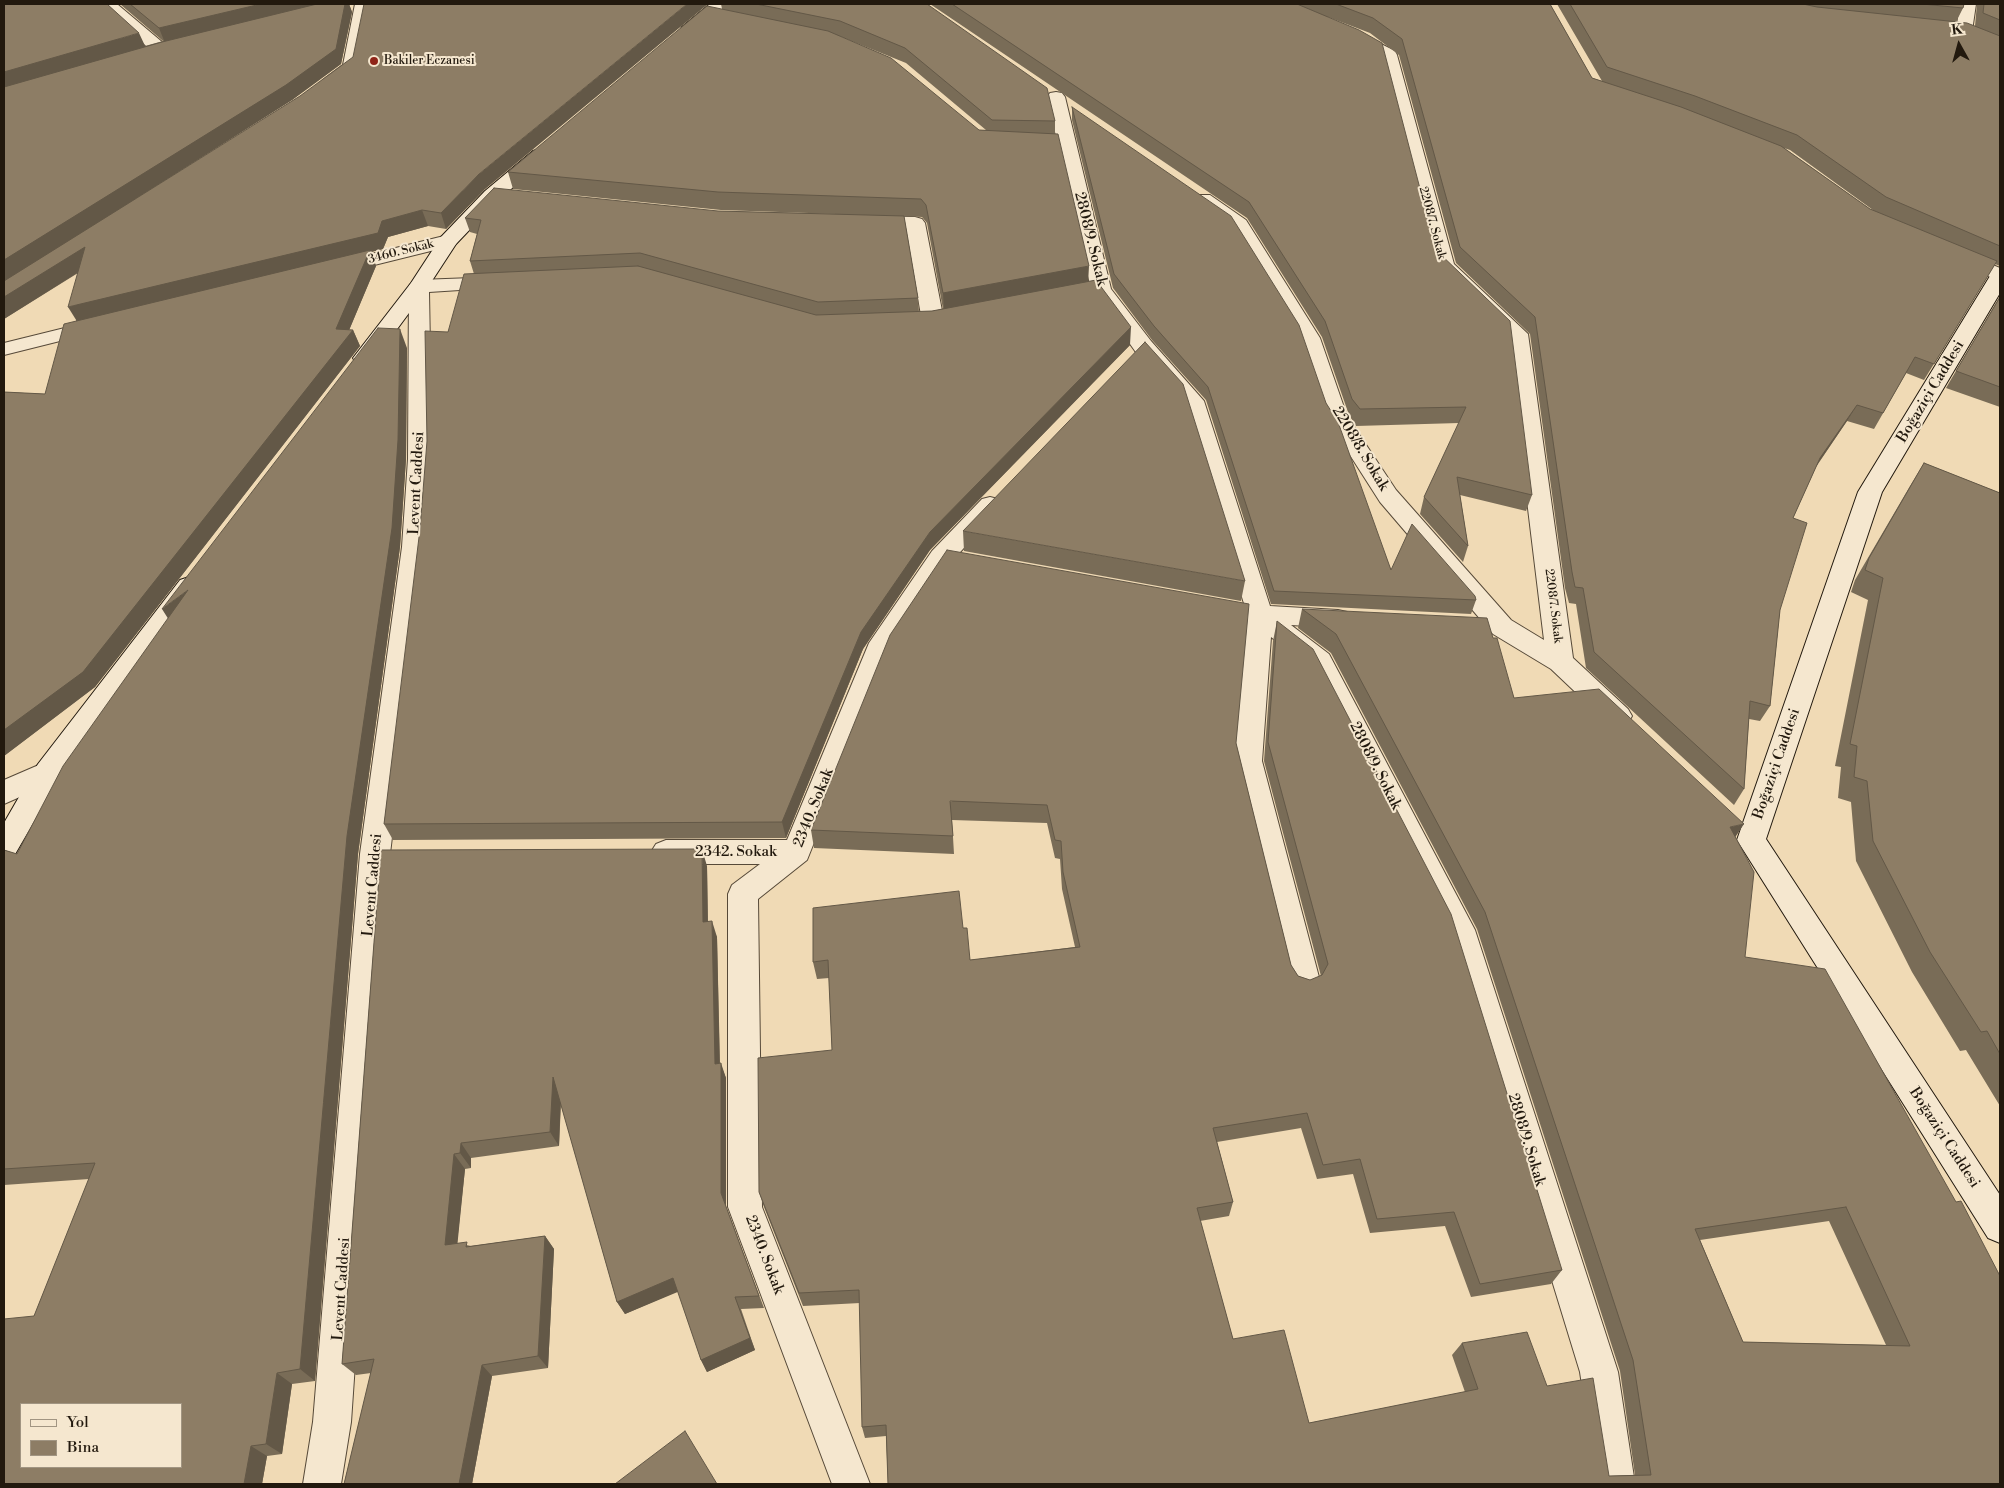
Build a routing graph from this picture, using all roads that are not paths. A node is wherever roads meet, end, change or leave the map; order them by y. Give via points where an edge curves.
1 (108, 4) edge
2 (1968, 4) edge
3 (355, 5) edge
4 (717, 13) edge
5 (1337, 28) edge
6 (1944, 29) edge
7 (1964, 32) junction
8 (1982, 39) edge
9 (181, 46) edge
10 (670, 46) edge
11 (162, 51) junction
12 (143, 56) edge
13 (314, 95) edge
14 (1080, 114) edge
15 (559, 139) edge
16 (1183, 185) edge
17 (492, 195) junction
18 (521, 198) edge
19 (847, 221) edge
20 (448, 241) junction
21 (1940, 249) edge
22 (322, 271) edge
23 (2000, 276) edge
24 (516, 282) edge
25 (419, 286) junction
26 (933, 320) edge
27 (120, 321) edge
28 (1143, 346) junction
29 (4, 349) edge
30 (1123, 367) edge
31 (353, 372) edge
32 (1008, 486) edge
33 (940, 557) junction
34 (970, 562) edge
35 (203, 568) edge
36 (1231, 610) edge
37 (1260, 615) junction
38 (1356, 620) edge
39 (1473, 625) edge
40 (1502, 627) junction
41 (1560, 662) junction
42 (1631, 728) edge
43 (48, 772) junction
44 (4, 793) edge
45 (4, 848) edge
46 (797, 852) junction
47 (640, 853) edge
48 (375, 854) junction
49 (404, 854) edge
50 (1304, 981) edge
51 (2000, 1226) edge
52 (322, 1484) edge
53 (851, 1484) edge
54 (1616, 1484) edge

1 - 11 street
2 - 7 street
3 - 13 street via 351,67
4 - 10 street
5 - 41 street, 2208/7. Sokak via 1388,55 1444,266 1518,334
6 - 7 street
7 - 8 street
9 - 11 street
11 - 12 street
14 - 28 street, 2808/9. Sokak via 1047,91 1091,291
15 - 17 street
16 - 40 street, 2208/8. Sokak via 1239,224 1309,338 1336,416 1383,488
17 - 18 street
17 - 20 street
19 - 26 street via 915,223
20 - 22 street, 3460. Sokak
20 - 25 street
21 - 23 street
23 - 51 street, Boğaziçi Caddesi via 1870,492 1744,834
24 - 25 street
25 - 31 street
25 - 48 street, Levent Caddesi via 420,459 414,547
27 - 29 street
28 - 30 street
28 - 37 street, 2808/9. Sokak via 1193,401
32 - 33 street, 2340. Sokak
33 - 34 street
33 - 46 street, 2340. Sokak via 878,650
35 - 43 street
36 - 37 street
37 - 38 street
37 - 50 street via 1248,761
37 - 54 street, 2808/9. Sokak via 1320,660 1460,930 1599,1372
39 - 40 street
40 - 41 street, 2208/8. Sokak
41 - 42 street, 2208/8. Sokak
43 - 44 street
43 - 45 street
46 - 47 street, 2342. Sokak
46 - 53 street, 2340. Sokak via 743,894 745,1206
48 - 49 street
48 - 52 street, Levent Caddesi via 332,1422

